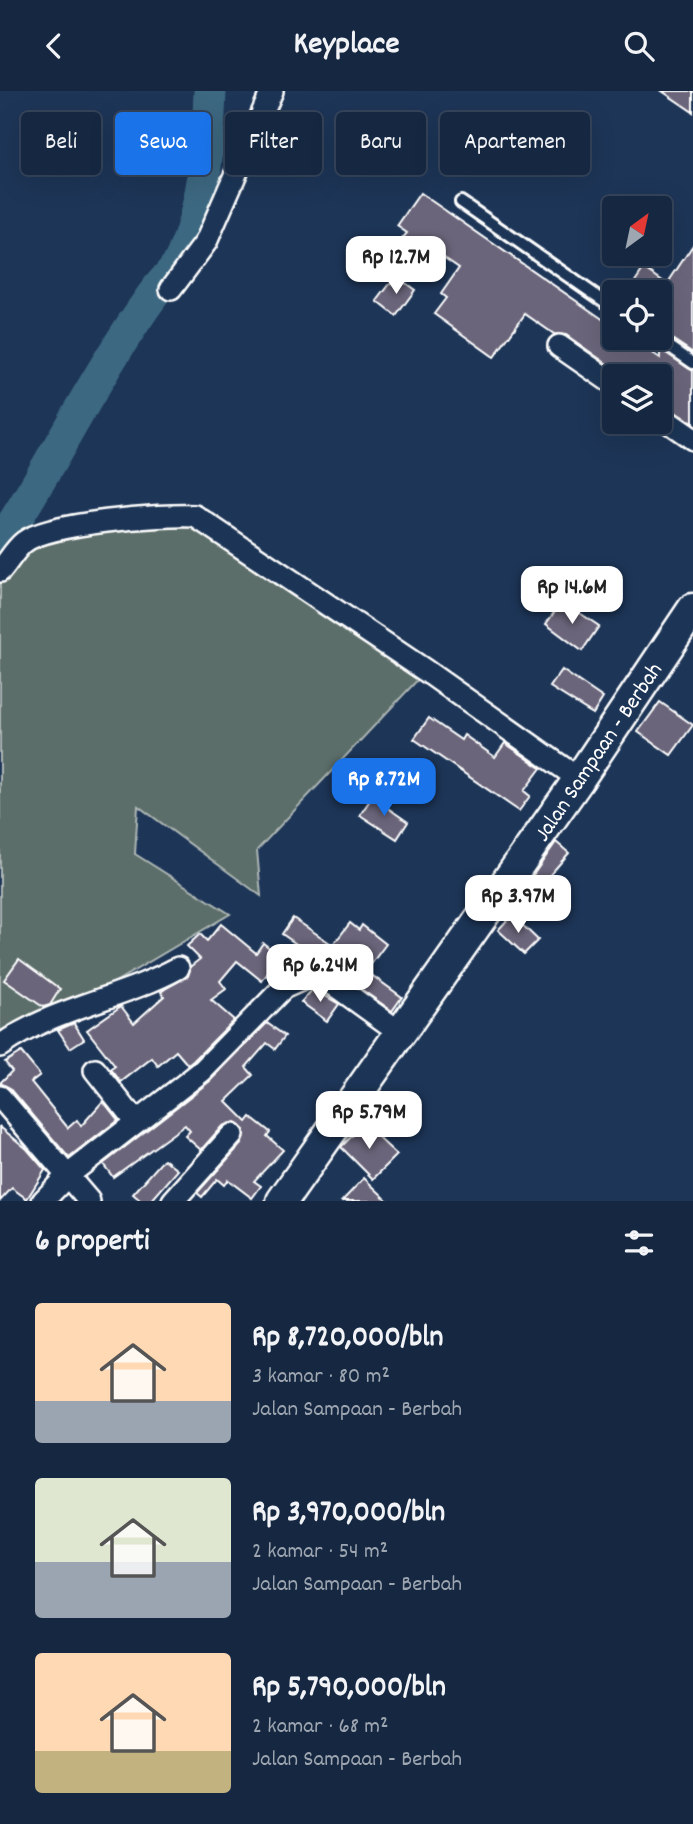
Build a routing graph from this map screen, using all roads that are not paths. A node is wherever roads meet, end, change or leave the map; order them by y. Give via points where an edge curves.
1 (272, 91) edge
2 (461, 202) dead end
3 (170, 289) dead end
4 (602, 300) edge
5 (559, 346) dead end
6 (672, 348) edge
7 (693, 363) edge
8 (602, 376) edge
9 (672, 424) edge
10 (693, 439) edge
11 (0, 571) edge
12 (693, 609) edge
13 (579, 779) junction
14 (178, 968) dead end
15 (401, 1033) junction
16 (0, 1046) edge
17 (95, 1070) dead end
18 (0, 1097) edge
19 (136, 1122) junction
20 (232, 1135) dead end
21 (67, 1177) junction
22 (43, 1201) edge
23 (89, 1201) edge
24 (173, 1201) edge
25 (282, 1201) edge

1 - 3 street via 206,242
2 - 4 lane
5 - 8 street
6 - 7 lane
9 - 10 street
11 - 13 street via 25,541 68,527 195,516
12 - 13 main road, Jalan Sampaan - Berbah
13 - 15 main road, Jalan Sampaan - Berbah
14 - 16 street via 151,983 71,1008
15 - 19 street via 326,979 313,975 283,988 202,1071
15 - 25 main road, Jalan Sampaan - Berbah
17 - 19 street
18 - 21 street
19 - 21 street
20 - 24 street
21 - 22 street
21 - 23 street

